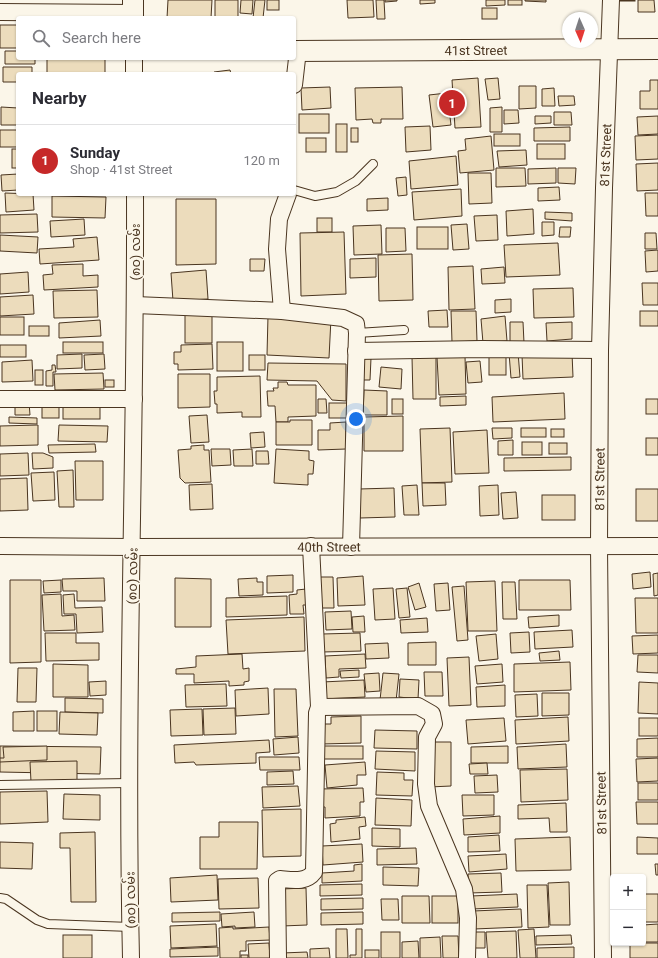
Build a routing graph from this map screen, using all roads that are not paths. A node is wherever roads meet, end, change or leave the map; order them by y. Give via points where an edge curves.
1 (611, 0) edge
2 (133, 10) edge
3 (0, 12) edge
4 (609, 49) junction
5 (658, 49) edge
6 (296, 50) edge
7 (134, 60) edge
8 (295, 60) edge
9 (134, 72) edge
10 (295, 72) edge
11 (373, 164) dead end
12 (296, 191) edge
13 (135, 196) edge
14 (287, 196) edge
15 (135, 305) junction
16 (282, 312) junction
17 (404, 330) dead end
18 (357, 333) junction
19 (600, 350) junction
20 (356, 351) junction
21 (0, 399) edge
22 (134, 399) junction
23 (0, 546) edge
24 (311, 546) junction
25 (599, 546) junction
26 (658, 546) edge
27 (132, 547) junction
28 (351, 547) junction
29 (319, 707) junction
30 (129, 783) junction
31 (0, 785) edge
32 (0, 898) edge
33 (131, 927) junction
34 (131, 958) edge
35 (278, 958) edge
36 (468, 958) edge
37 (603, 958) edge

1 - 4 street, 81st Street
2 - 3 street
4 - 5 street, 41st Street
4 - 6 street, 41st Street
4 - 19 street, 81st Street
7 - 9 street
8 - 10 street
11 - 12 lane via 356,180 337,192 315,196
13 - 15 street, (၈၀) လမ်း
14 - 16 street via 279,219 276,249
15 - 16 street
15 - 22 street, (၈၀) လမ်း
16 - 18 street via 343,318 356,324
17 - 18 lane
18 - 20 street
19 - 20 street
19 - 25 street, 81st Street
20 - 28 street
21 - 22 street
22 - 27 street, (၈၀) လမ်း
23 - 27 street, 40th Street
24 - 27 street, 40th Street
24 - 28 street, 40th Street
24 - 29 street
25 - 26 street, 40th Street
25 - 28 street, 40th Street
25 - 37 street, 81st Street
27 - 30 street, (၈၀) လမ်း
29 - 35 street via 314,872 307,879 278,881
29 - 36 street via 418,706 432,714 434,724 427,737 426,784 429,806 464,889 468,918
30 - 31 lane
30 - 33 street, (၈၀) လမ်း
32 - 33 lane via 48,924
33 - 34 street, (၈၀) လမ်း

